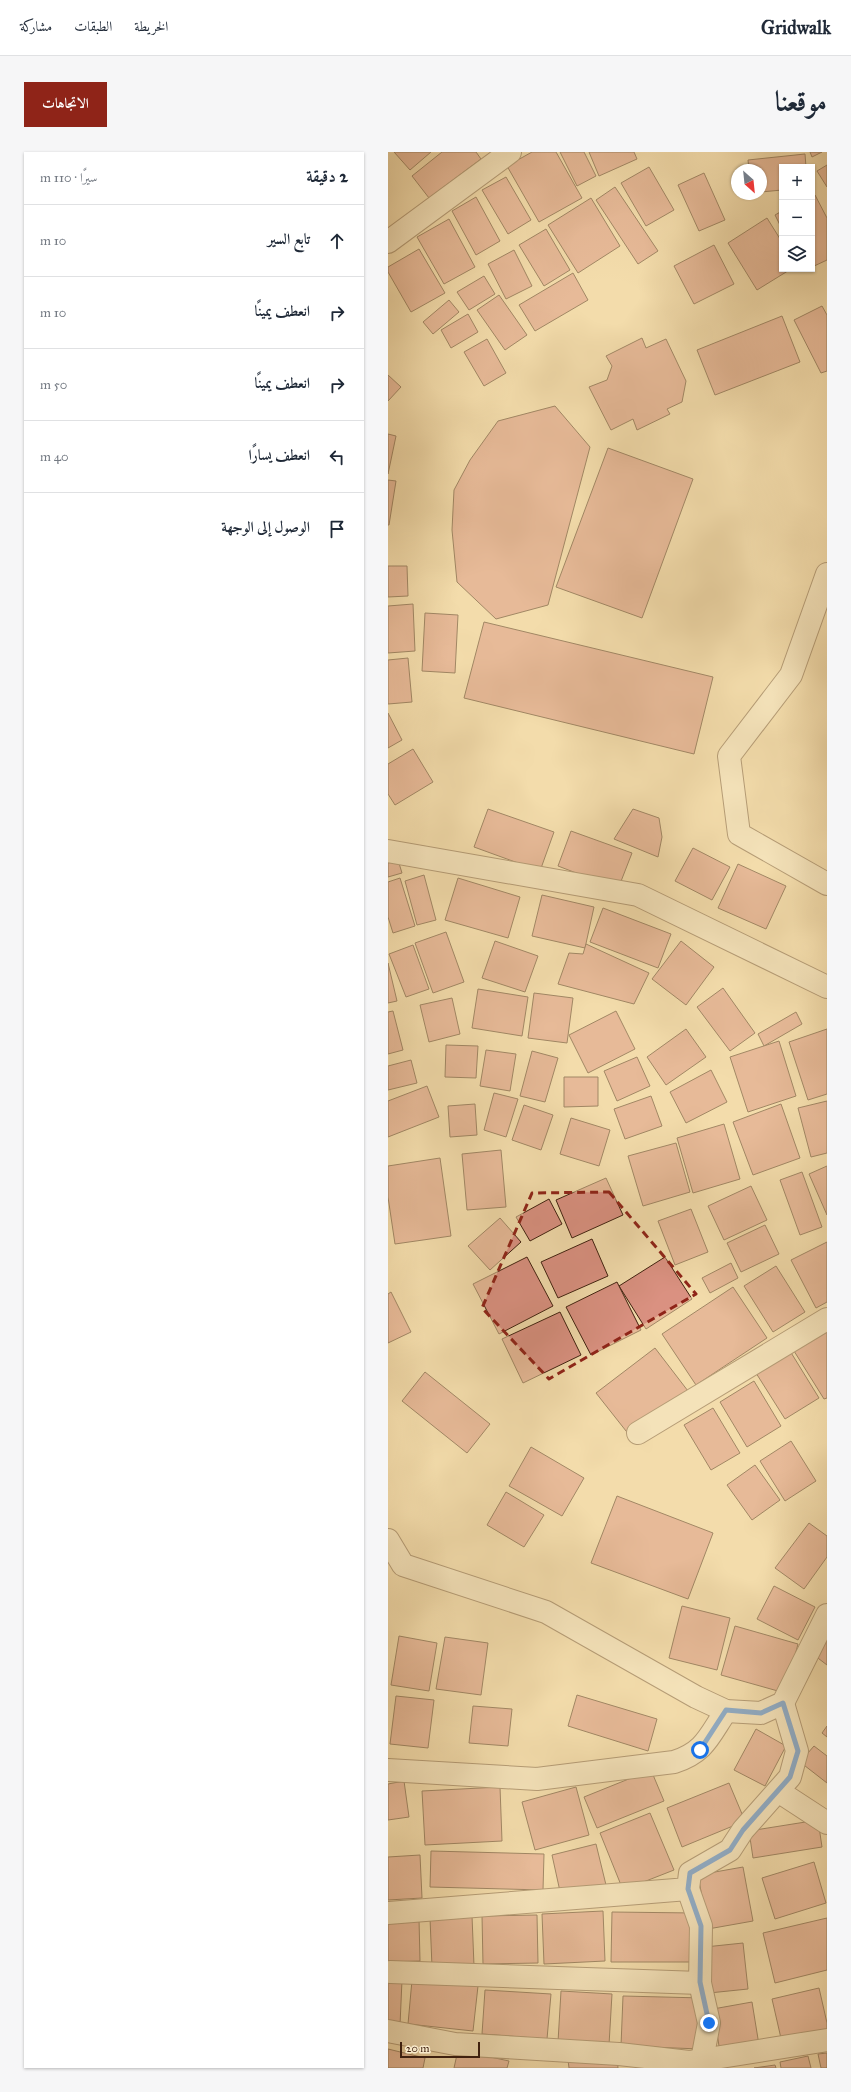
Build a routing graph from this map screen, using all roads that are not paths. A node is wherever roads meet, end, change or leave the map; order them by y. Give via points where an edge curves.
1 (510, 152) edge
2 (388, 242) edge
3 (827, 574) edge
4 (388, 851) edge
5 (827, 884) edge
6 (827, 987) edge
7 (827, 1319) edge
8 (638, 1433) dead end
9 (388, 1540) edge
10 (827, 1615) edge
11 (783, 1703) junction
12 (726, 1710) junction
13 (388, 1770) edge
14 (778, 1791) junction
15 (827, 1822) edge
16 (688, 1889) junction
17 (388, 1913) edge
18 (390, 1972) dead end
19 (700, 1982) junction
20 (388, 2031) edge
21 (827, 2040) edge
22 (691, 2064) edge

1 - 2 street
3 - 5 street via 791,675 729,756 739,834
4 - 6 street via 638,895
7 - 8 street
9 - 12 street via 403,1565 546,1612 696,1696
10 - 11 street
11 - 12 street via 761,1713
11 - 14 street via 798,1751 790,1777
12 - 13 street via 700,1750 674,1762 537,1779
14 - 15 street
14 - 16 street via 743,1830 730,1850 690,1873
16 - 17 street
16 - 19 street via 701,1926
18 - 19 street
19 - 22 street via 709,2023
20 - 22 street via 455,2044 618,2054
21 - 22 street

